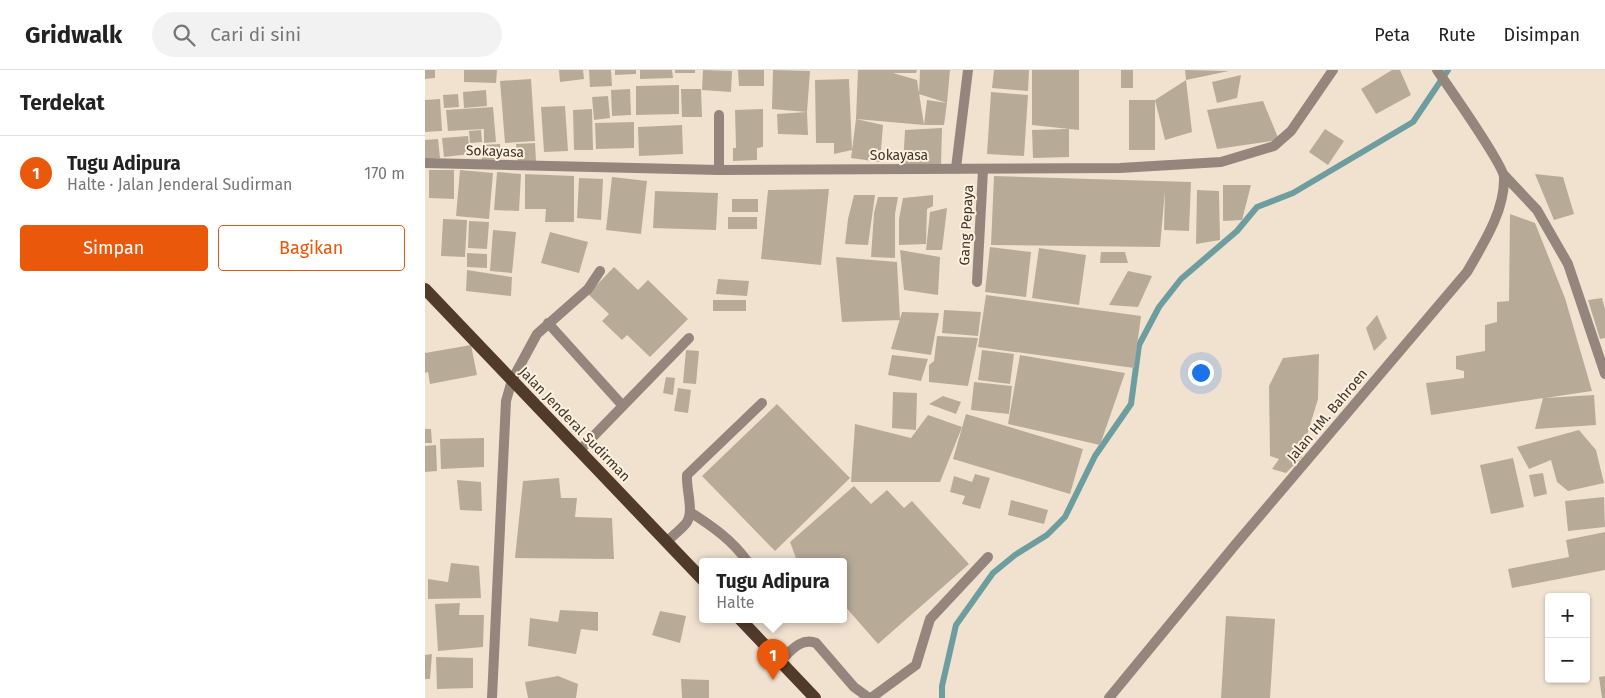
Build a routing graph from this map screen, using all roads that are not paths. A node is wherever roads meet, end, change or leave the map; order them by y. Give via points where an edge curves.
1 (968, 70) edge
2 (1333, 70) edge
3 (1437, 70) edge
4 (719, 115) dead end
5 (425, 163) edge
6 (956, 168) junction
7 (719, 170) junction
8 (983, 170) junction
9 (1504, 176) junction
10 (600, 271) dead end
11 (977, 282) dead end
12 (425, 289) edge
13 (548, 323) junction
14 (689, 338) dead end
15 (1605, 374) edge
16 (512, 380) junction
17 (762, 403) dead end
18 (623, 406) junction
19 (580, 450) junction
20 (690, 512) junction
21 (667, 542) junction
22 (988, 557) dead end
23 (745, 558) edge
24 (699, 576) edge
25 (744, 623) edge
26 (781, 661) junction
27 (492, 698) edge
28 (815, 698) edge
29 (870, 698) edge
30 (1109, 698) edge

1 - 6 street
2 - 8 street, Sokayasa via 1291,131 1274,146 1221,162 1120,168
3 - 9 street
4 - 7 street
5 - 7 street, Sokayasa
6 - 7 street, Sokayasa
6 - 8 street, Sokayasa
8 - 11 street, Gang Pepaya
9 - 15 street via 1537,210 1568,264
9 - 30 street, Jalan HM. Bahroen via 1501,199 1490,232 1467,272
10 - 13 street via 588,289
12 - 16 main road, Jalan Jenderal Sudirman
13 - 16 street via 532,341
13 - 18 street
14 - 18 street
16 - 19 main road, Jalan Jenderal Sudirman
16 - 27 street via 505,415
17 - 20 street via 687,475
18 - 19 street
19 - 21 main road, Jalan Jenderal Sudirman
20 - 21 street via 687,521
20 - 23 street via 715,528
21 - 24 main road, Jalan Jenderal Sudirman
22 - 29 street via 930,619 916,666
25 - 26 main road
26 - 28 main road
26 - 29 street via 803,642 809,641 854,687

